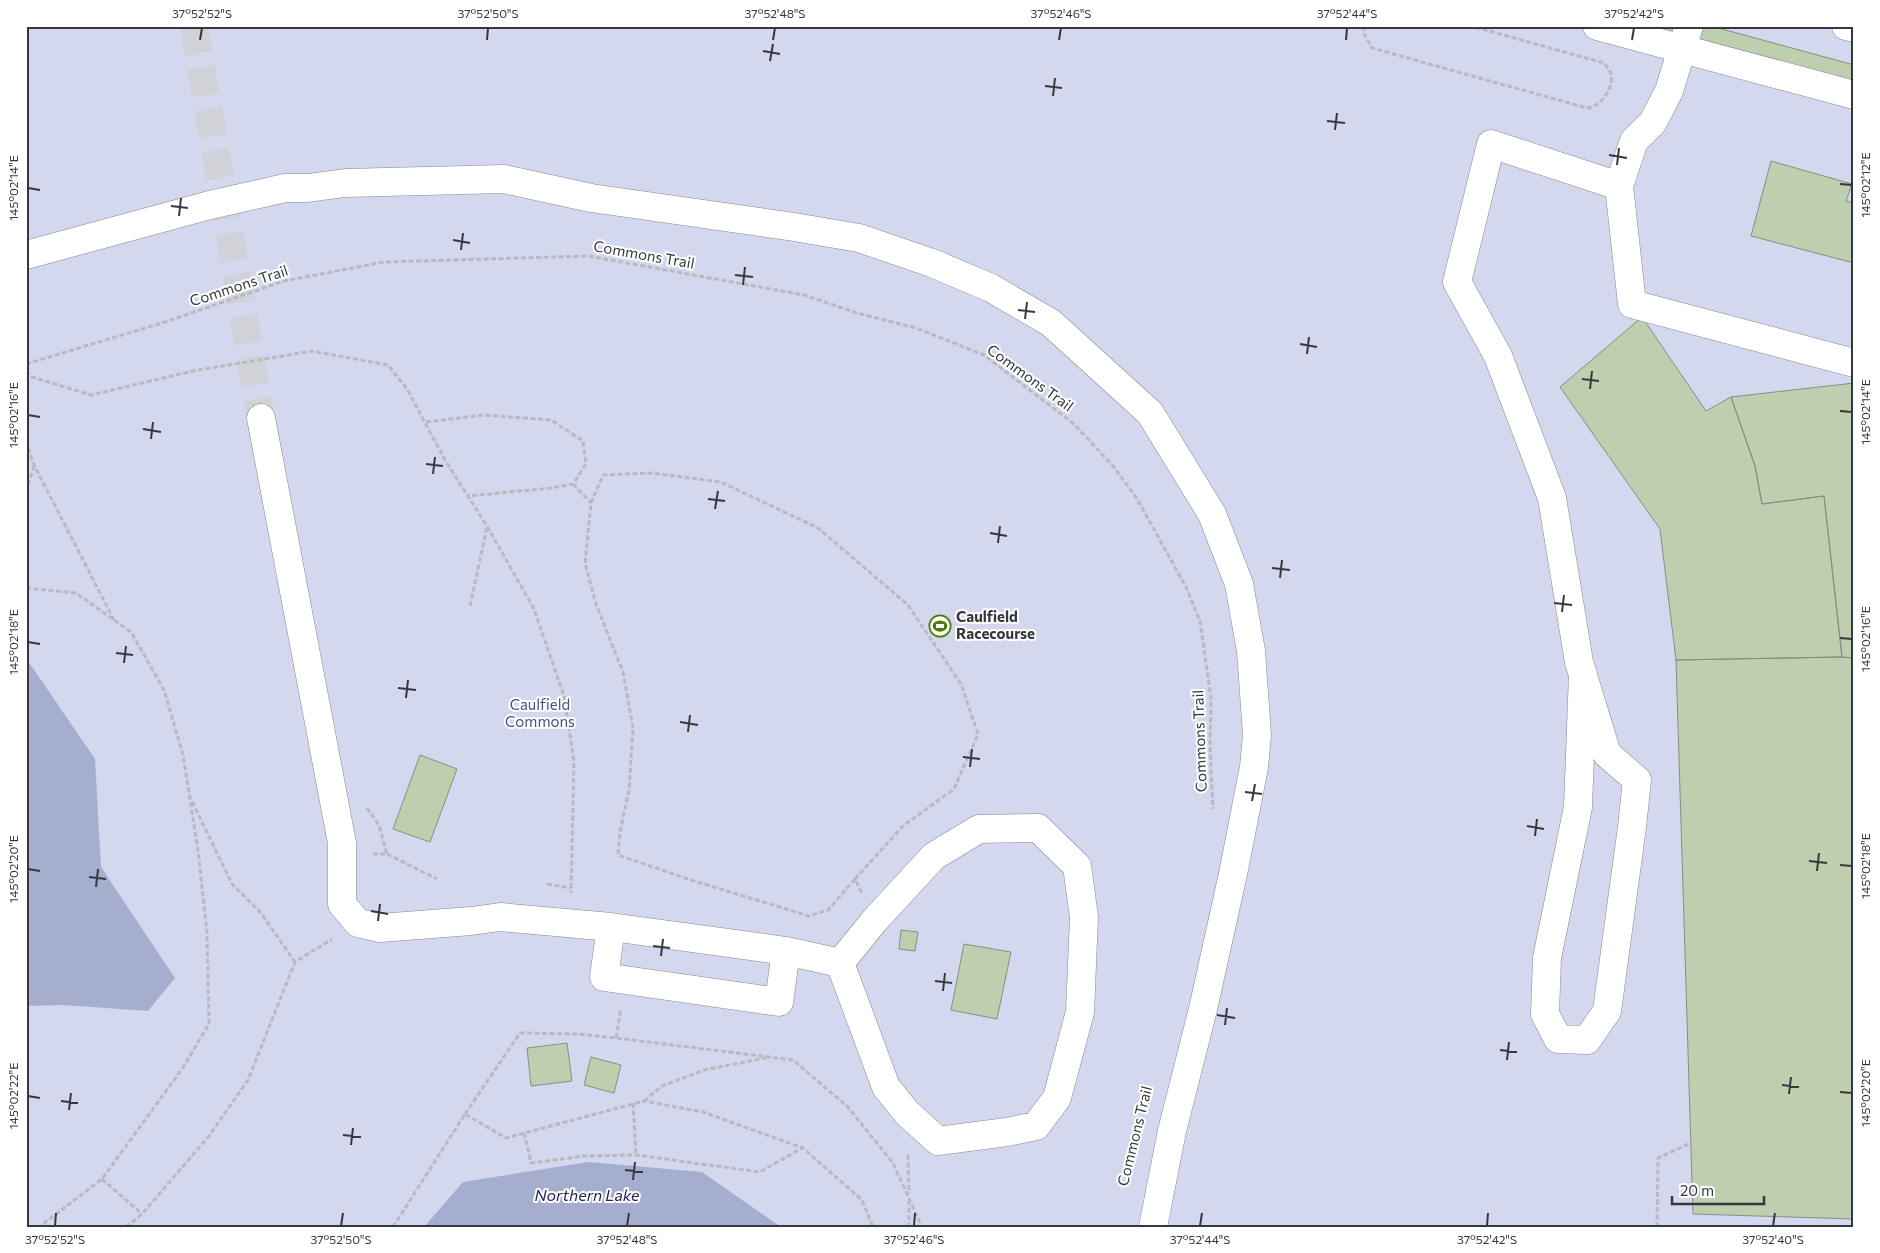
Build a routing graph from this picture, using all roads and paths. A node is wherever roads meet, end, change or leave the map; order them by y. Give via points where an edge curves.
1 (1364, 26) edge
2 (1471, 26) edge
3 (1597, 26) edge
4 (1846, 26) edge
5 (1854, 28) edge
6 (1686, 38) edge
7 (1854, 95) edge
8 (1619, 186) junction
9 (26, 255) edge
10 (1854, 363) edge
11 (26, 364) edge
12 (26, 371) edge
13 (261, 418) tunnel mouth
14 (426, 422) junction
15 (26, 441) edge
16 (34, 465) junction
17 (573, 484) junction
18 (26, 492) edge
19 (468, 496) junction
20 (591, 503) junction
21 (487, 526) junction
22 (26, 588) edge
23 (470, 606) dead end
24 (116, 622) junction
25 (1583, 674) junction
26 (188, 791) junction
27 (1214, 810) dead end
28 (387, 854) dead end
29 (438, 879) dead end
30 (855, 879) junction
31 (547, 884) dead end
32 (571, 888) junction
33 (875, 920) junction
34 (358, 923) junction
35 (575, 924) junction
36 (610, 927) junction
37 (786, 951) junction
38 (295, 962) junction
39 (840, 963) junction
40 (774, 1057) junction
41 (644, 1101) junction
42 (633, 1104) junction
43 (907, 1113) junction
44 (465, 1114) junction
45 (524, 1133) junction
46 (1691, 1143) dead end
47 (803, 1148) junction
48 (636, 1155) junction
49 (102, 1179) junction
50 (909, 1197) junction
51 (142, 1214) junction
52 (39, 1227) edge
53 (126, 1227) edge
54 (393, 1227) edge
55 (873, 1227) edge
56 (910, 1227) edge
57 (922, 1227) edge
58 (1152, 1227) edge
59 (1657, 1227) edge

1 - 2 path via 1363,32 1372,48 1587,108 1602,100 1609,88 1611,74 1604,63
3 - 6 lane
4 - 5 lane
6 - 7 lane
6 - 8 lane via 1669,91 1654,122 1634,140
8 - 10 lane via 1632,304
8 - 25 lane via 1491,144 1457,282 1498,356 1552,498
9 - 58 lane via 285,188 344,183 504,179 591,198 859,238 966,277 1051,323 1150,413 1212,514 1239,584 1251,651 1257,735 1254,768
11 - 27 path, Commons Trail via 165,322 284,281 394,261 588,256 804,295 916,328 992,361 1074,424 1113,466 1136,497 1186,587 1200,621 1212,698 1210,746
12 - 14 path via 32,377 91,395 192,371 312,351 388,365
13 - 34 lane via 342,844 342,904
14 - 17 path via 484,415 550,420 583,442 586,464
14 - 19 path
15 - 16 path
16 - 18 path
16 - 24 path
17 - 19 path
17 - 20 path
19 - 21 path
20 - 30 path via 585,564 596,604 623,672 633,728 629,790 618,855 809,916 828,910
20 - 30 path via 602,475 651,473 721,482 818,528 908,605 961,684 978,734 954,789 903,826
21 - 23 path
21 - 32 path via 534,609 564,696 574,761
22 - 24 path via 76,593
24 - 26 path via 131,632 164,690 183,755
25 - 25 lane via 1607,754 1637,780 1607,1011 1586,1040 1558,1039 1545,1014 1547,958 1578,807
26 - 38 path via 232,884 260,913
26 - 49 path via 207,933 209,1024 182,1069
28 - 29 path
30 - 33 path
31 - 32 path
32 - 35 path
33 - 39 lane
33 - 43 lane via 934,856 979,829 1038,828 1077,866 1084,917 1080,1012 1057,1098 1036,1126 938,1141
34 - 35 lane via 380,928 473,912
34 - 38 path
35 - 36 lane
36 - 37 lane
36 - 37 lane via 604,977 779,1002
37 - 39 lane
38 - 51 path via 248,1080 210,1136
39 - 43 lane via 886,1087
40 - 41 path via 704,1070 662,1086
40 - 44 path via 587,1035 520,1033
40 - 50 path via 793,1060 847,1106 893,1163
41 - 42 path
41 - 47 path via 703,1112
42 - 45 path
42 - 48 path
43 - 50 path
44 - 45 path via 506,1138
44 - 54 path
45 - 48 path via 531,1163 584,1156
46 - 59 path via 1658,1158
47 - 48 path via 760,1172
47 - 55 path via 862,1200
49 - 51 path
49 - 52 path
50 - 56 path
50 - 57 path
51 - 53 path

